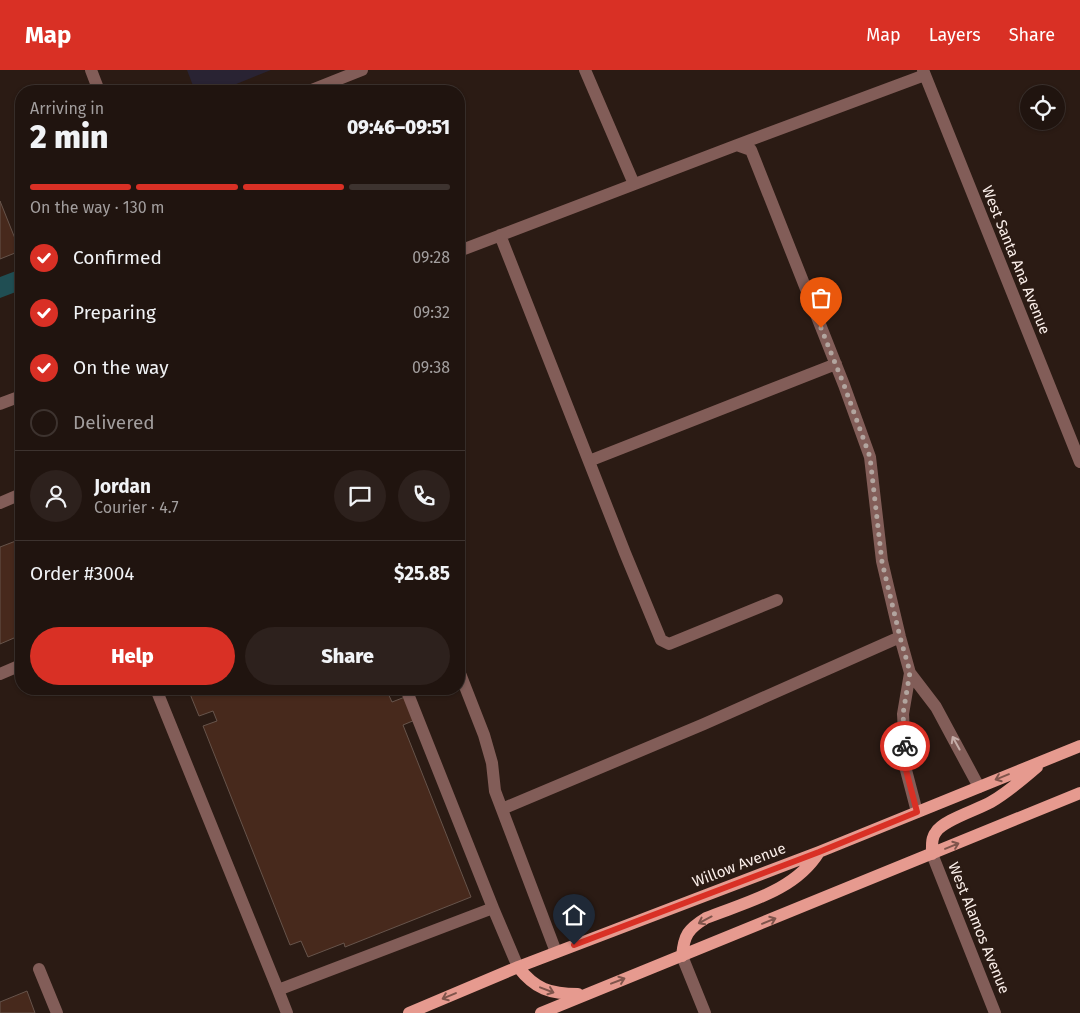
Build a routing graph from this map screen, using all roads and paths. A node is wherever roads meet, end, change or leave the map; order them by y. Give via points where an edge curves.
1 (91, 70) edge
2 (362, 70) edge
3 (586, 70) edge
4 (924, 73) edge
5 (97, 85) edge
6 (324, 85) edge
7 (737, 145) junction
8 (634, 184) junction
9 (500, 235) junction
10 (465, 249) edge
11 (836, 364) junction
12 (15, 398) edge
13 (0, 404) edge
14 (589, 461) junction
15 (1080, 462) edge
16 (15, 497) edge
17 (0, 503) edge
18 (777, 600) dead end
19 (900, 637) junction
20 (15, 668) edge
21 (910, 672) junction
22 (0, 674) edge
23 (465, 687) edge
24 (158, 695) edge
25 (408, 695) edge
26 (1080, 746) edge
27 (1047, 759) junction
28 (978, 787) junction
29 (1080, 793) edge
30 (502, 809) junction
31 (917, 812) junction
32 (819, 852) junction
33 (932, 854) junction
34 (493, 908) junction
35 (556, 952) junction
36 (682, 956) junction
37 (518, 966) junction
38 (39, 969) dead end
39 (278, 990) junction
40 (584, 994) junction
41 (57, 1013) edge
42 (288, 1013) edge
43 (408, 1013) edge
44 (540, 1013) edge
45 (705, 1013) edge
46 (996, 1013) edge

1 - 5 street
2 - 6 street
3 - 8 street
4 - 7 street
4 - 15 street, West Santa Ana Avenue
7 - 8 street
7 - 11 street via 751,150
8 - 9 street
9 - 10 street
9 - 14 street
11 - 14 street
11 - 19 street via 870,457 882,562
12 - 13 street
14 - 18 street via 661,640 669,644
16 - 17 street
19 - 21 street
19 - 30 street
20 - 22 street
28 -> 21 street via 936,707
21 - 31 street via 903,714 905,760
23 - 30 street via 484,735 495,791
24 - 39 street
25 - 34 street
26 - 27 main road, Willow Avenue
27 -> 28 main road, Willow Avenue
27 - 33 main road via 1006,793 943,824 932,840
28 - 31 main road, Willow Avenue
33 -> 29 main road
30 - 35 street
31 - 32 main road, Willow Avenue
32 - 35 main road, Willow Avenue
32 -> 36 main road via 797,878 780,888 696,924 683,942
36 -> 33 main road
33 - 46 street, West Alamos Avenue
34 - 37 street
34 - 39 street
35 - 37 main road, Willow Avenue
40 -> 36 main road
36 - 45 street
37 -> 40 main road via 541,988
37 -> 43 main road, Willow Avenue
38 - 41 street
39 - 42 street
40 - 44 main road

